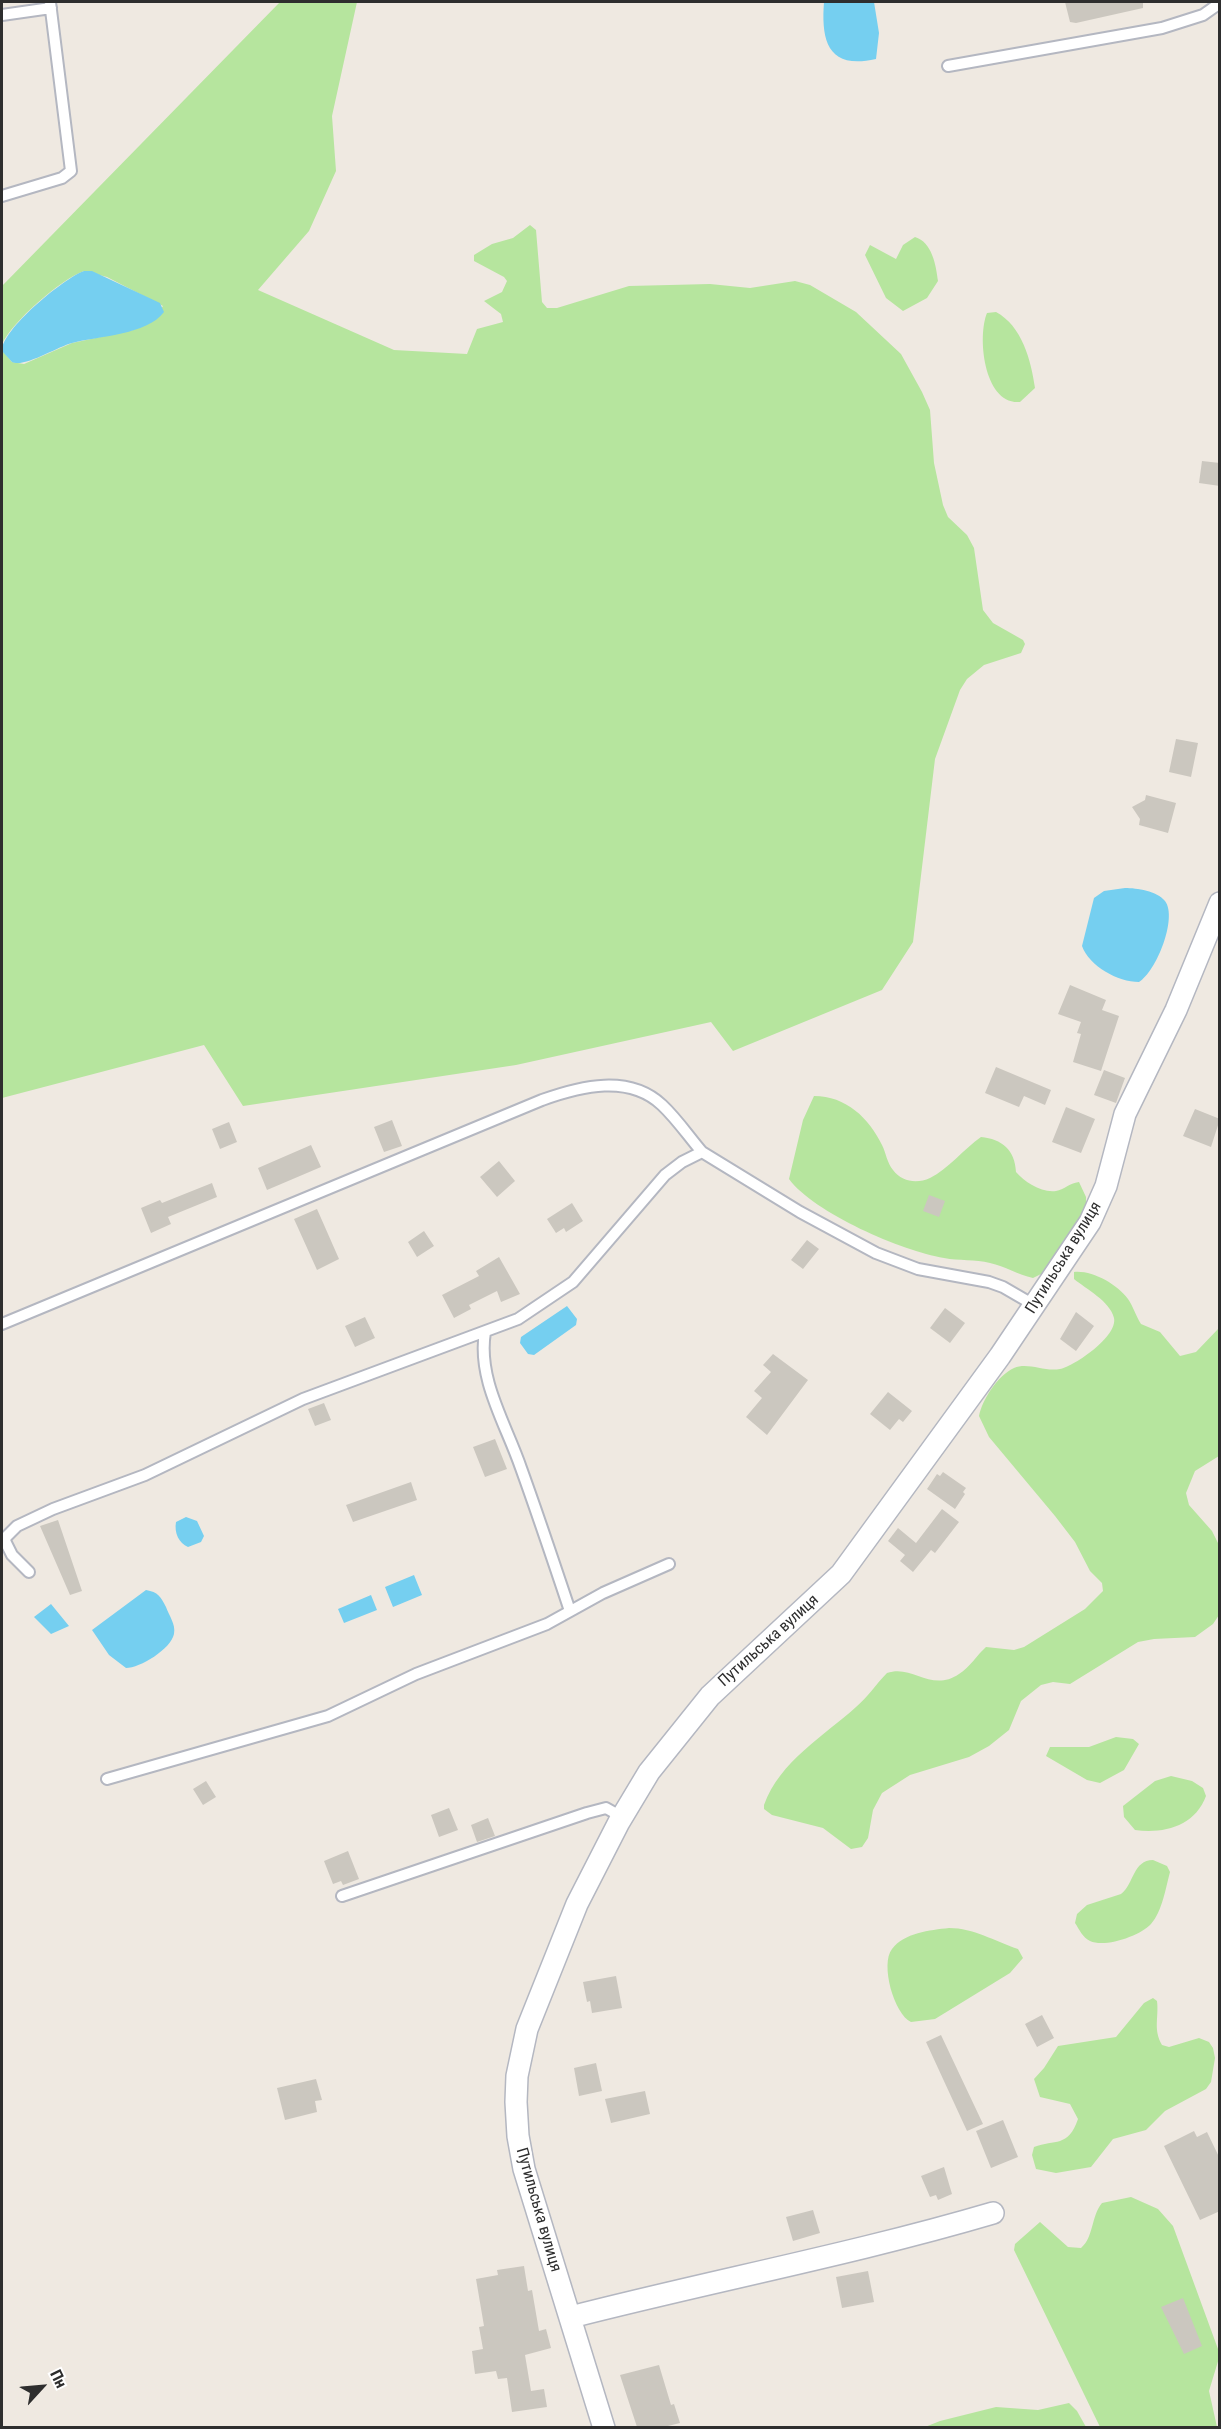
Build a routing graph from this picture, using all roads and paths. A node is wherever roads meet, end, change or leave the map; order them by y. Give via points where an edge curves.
1 (1220, 3) edge
2 (50, 5) edge
3 (2, 15) edge
4 (948, 66) dead end
5 (2, 196) edge
6 (1220, 903) edge
7 (702, 1152) junction
8 (1034, 1305) junction
9 (2, 1324) edge
10 (486, 1332) junction
11 (669, 1564) dead end
12 (29, 1572) dead end
13 (570, 1611) junction
14 (107, 1779) dead end
15 (622, 1817) junction
16 (342, 1896) dead end
17 (993, 2213) dead end
18 (571, 2317) junction
19 (604, 2427) edge

1 - 4 lane via 1203,15 1162,28
2 - 3 lane
2 - 5 lane via 71,171 62,178
6 - 8 street, Путильська вулиця via 1176,1010 1125,1114 1095,1213
7 - 8 lane via 876,1253 918,1269 1003,1287
7 - 9 lane via 669,1112 649,1095 608,1085 577,1089 542,1100
7 - 10 lane via 665,1175 566,1288 518,1319
8 - 15 street, Путильська вулиця via 841,1574 710,1696 650,1772
10 - 12 lane via 303,1399 145,1474 27,1520 10,1532 5,1541 12,1555
10 - 13 lane via 483,1355 490,1387
11 - 13 lane
13 - 14 lane via 530,1631 416,1674 328,1716
15 - 16 lane via 606,1809 588,1812
15 - 18 street, Путильська вулиця via 550,1966 527,2029 517,2076 520,2151
17 - 18 street via 862,2249
18 - 19 street, Путильська вулиця

